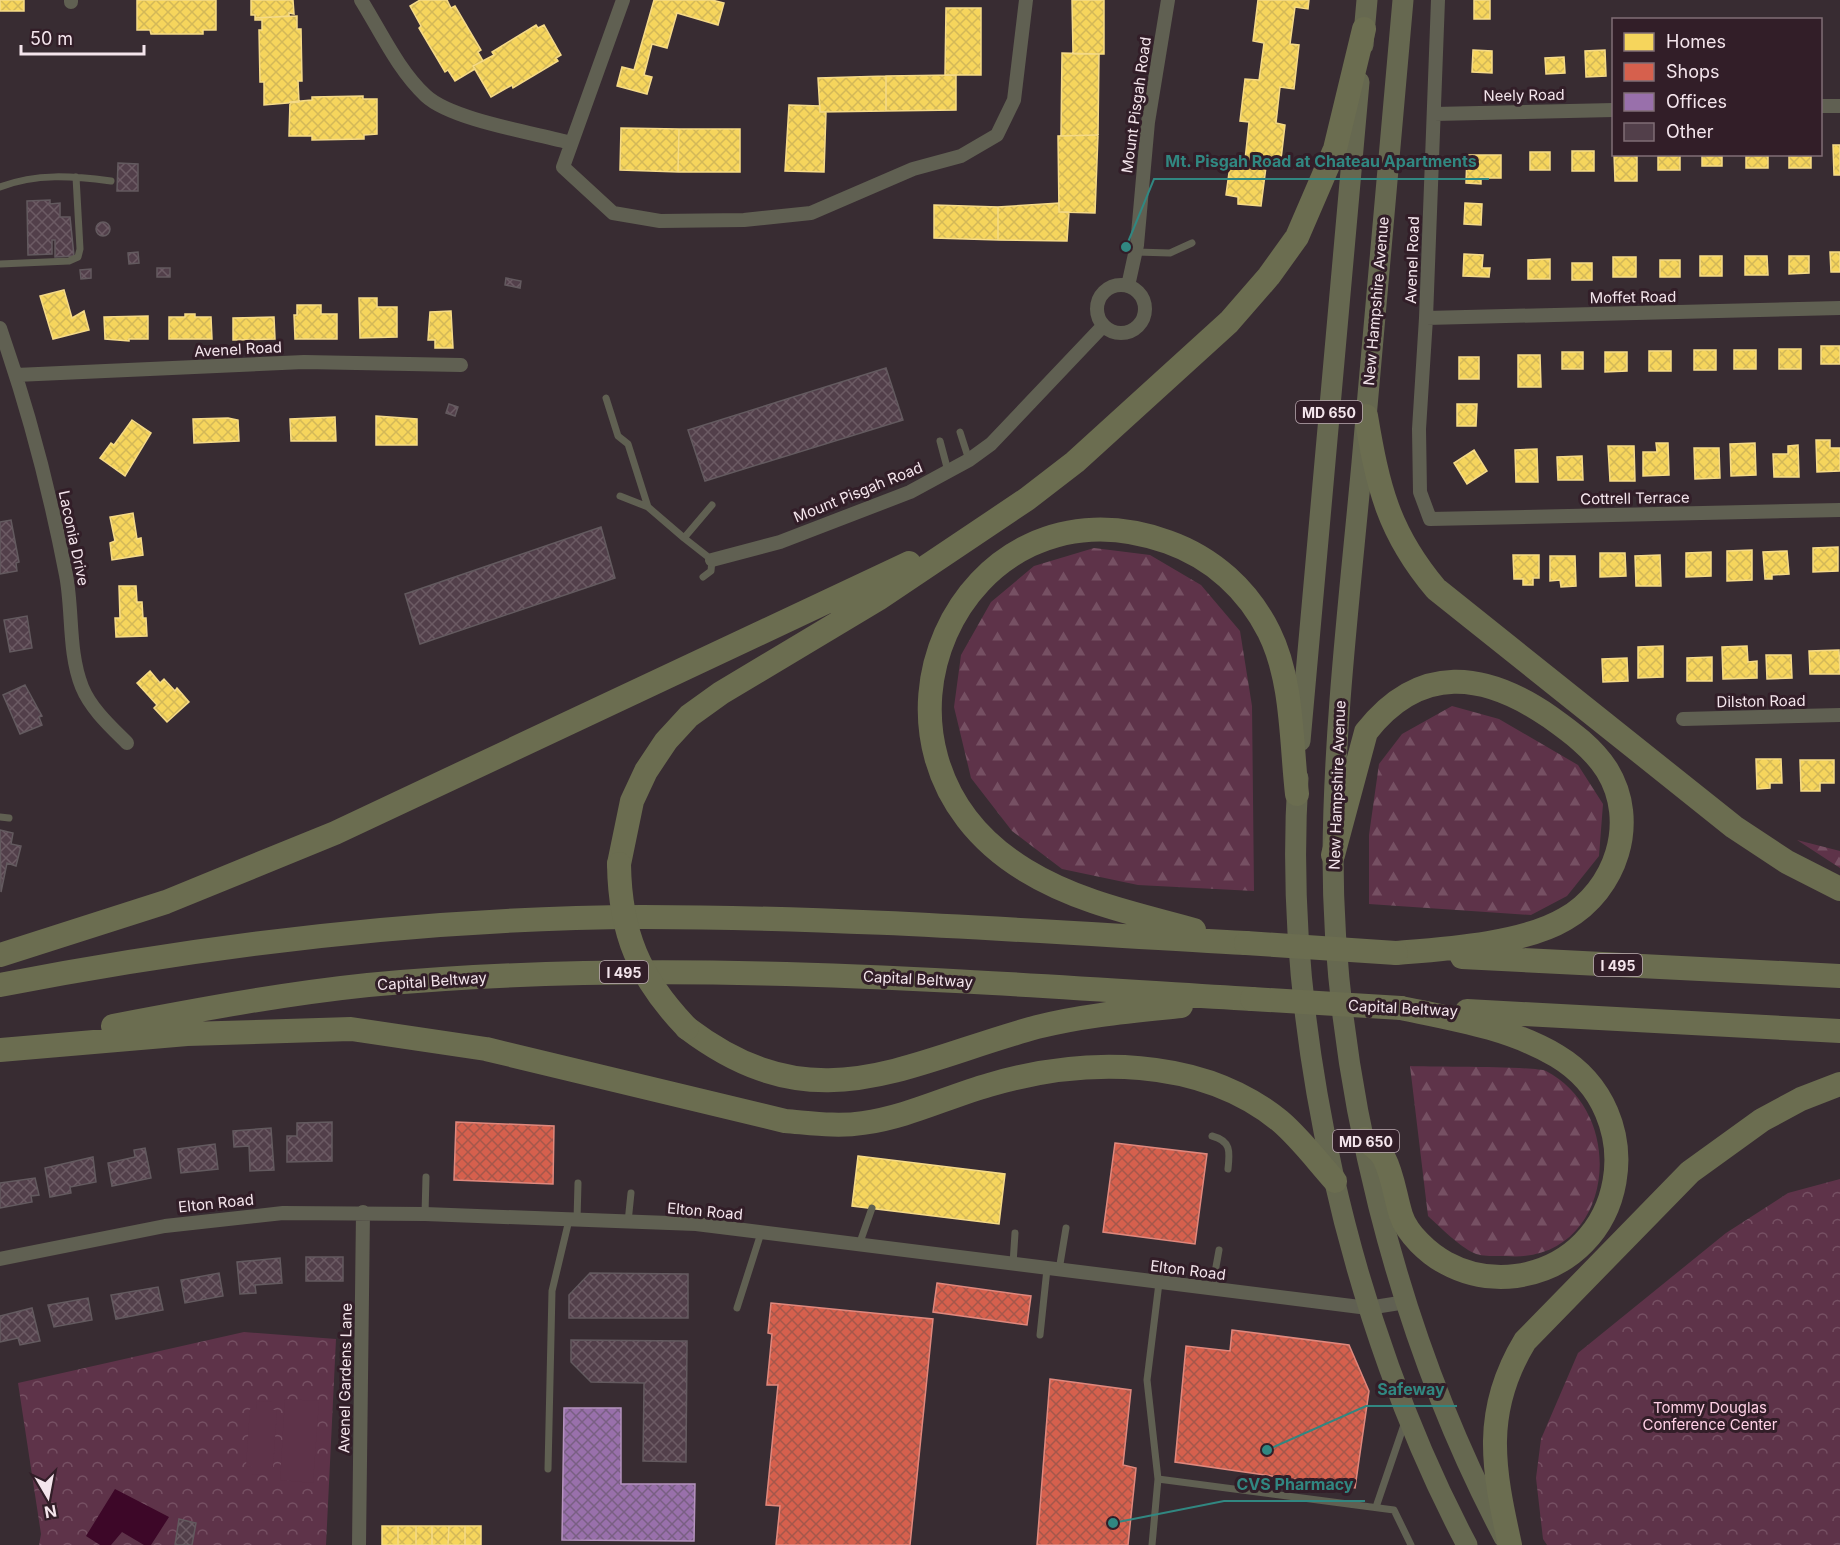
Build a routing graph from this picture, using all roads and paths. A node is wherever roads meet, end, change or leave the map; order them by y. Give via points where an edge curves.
1 (362, 0) edge
2 (623, 0) edge
3 (1026, 0) edge
4 (1168, 0) edge
5 (1367, 0) edge
6 (1403, 0) edge
7 (1438, 0) edge
8 (1364, 29) junction
9 (1822, 106) edge
10 (1840, 106) edge
11 (1612, 110) edge
12 (1434, 114) junction
13 (571, 143) junction
14 (76, 177) junction
15 (111, 182) dead end
16 (0, 187) edge
17 (1192, 243) dead end
18 (1136, 252) junction
19 (0, 264) edge
20 (1128, 286) junction
21 (1840, 308) edge
22 (1426, 318) junction
23 (1103, 326) junction
24 (0, 328) edge
25 (461, 365) dead end
26 (16, 375) junction
27 (606, 398) dead end
28 (1366, 416) junction
29 (960, 432) dead end
30 (940, 441) dead end
31 (969, 460) junction
32 (948, 471) junction
33 (620, 496) dead end
34 (1027, 499) junction
35 (712, 505) dead end
36 (648, 507) junction
37 (1840, 510) edge
38 (1430, 519) joint
39 (684, 538) junction
40 (712, 560) junction
41 (703, 577) dead end
42 (1840, 715) edge
43 (1683, 719) dead end
44 (127, 743) dead end
45 (1297, 794) junction
46 (0, 817) edge
47 (9, 818) dead end
48 (1333, 855) junction
49 (1840, 889) edge
50 (1246, 943) junction
51 (1396, 953) junction
52 (0, 955) edge
53 (1840, 976) edge
54 (0, 985) edge
55 (1252, 999) junction
56 (1401, 1008) junction
57 (1840, 1031) edge
58 (0, 1048) edge
59 (1840, 1084) edge
60 (1212, 1136) dead end
61 (1365, 1139) junction
62 (1228, 1169) dead end
63 (426, 1177) dead end
64 (1335, 1181) junction
65 (578, 1183) dead end
66 (631, 1193) dead end
67 (872, 1208) dead end
68 (363, 1212) junction
69 (425, 1214) junction
70 (573, 1220) junction
71 (628, 1222) junction
72 (1066, 1228) dead end
73 (761, 1233) junction
74 (1015, 1233) dead end
75 (859, 1245) junction
76 (1219, 1250) dead end
77 (0, 1259) edge
78 (1013, 1264) junction
79 (1053, 1269) junction
80 (1159, 1283) junction
81 (1212, 1290) junction
82 (1406, 1302) junction
83 (736, 1308) dead end
84 (1368, 1308) junction
85 (1040, 1335) dead end
86 (1407, 1416) junction
87 (548, 1469) dead end
88 (1158, 1479) junction
89 (1376, 1507) junction
90 (359, 1545) edge
91 (1152, 1545) edge
92 (1411, 1545) edge
93 (1467, 1545) edge
94 (1510, 1545) edge

1 - 13 street via 394,55 428,98 458,112
2 - 13 street
3 - 13 street via 1014,100 997,135 962,156 913,169 811,213 744,220 660,221 613,213 562,167
4 - 18 street, Mount Pisgah Road via 1148,122
5 - 8 main road, MD 650
6 - 28 main road, New Hampshire Avenue / MD 650
7 - 12 street, Avenel Road
8 - 34 highway via 1335,148 1297,237 1229,322 1075,462
8 - 45 main road, MD 650
9 - 10 street
11 - 12 street, Neely Road
12 - 22 street, Avenel Road
14 - 15 lane
14 - 16 lane via 39,177
14 - 19 lane via 78,257 69,261
17 - 18 lane via 1170,253
18 - 20 street, Mount Pisgah Road
20 - 23 street via 1110,287 1098,300 1098,318
20 - 23 street via 1136,290 1145,304 1142,322 1128,333 1110,332
21 - 22 street, Moffet Road
22 - 38 street, Avenel Road via 1419,429 1420,492
23 - 31 street, Mount Pisgah Road via 991,444
24 - 26 street, Laconia Drive
25 - 26 street, Avenel Road via 304,362
26 - 44 street, Laconia Drive via 58,534 69,594 75,664 82,689 104,721
27 - 36 lane via 618,436 628,444
28 - 48 main road, New Hampshire Avenue / MD 650 via 1338,722
28 - 49 highway via 1385,505 1416,565 1436,589 1734,828 1787,862
29 - 31 lane
30 - 32 lane
31 - 32 street, Mount Pisgah Road
32 - 40 street, Mount Pisgah Road via 910,492 791,537
33 - 36 lane
34 - 52 highway via 869,583 335,833 166,902
34 - 55 highway, bridge via 887,594 721,693 689,716 666,741 632,801 619,864 619,892 634,956 665,1005 718,1051 751,1067 819,1082 894,1071 1073,1019
35 - 39 lane
36 - 39 lane
37 - 38 street, Cottrell Terrace
39 - 40 lane
40 - 41 lane via 711,571
42 - 43 street, Dilston Road
45 - 50 highway via 1280,661 1270,634 1256,608 1238,587 1214,565 1185,548 1119,530 1055,537 1004,561 982,580 949,622 931,676 928,708 932,741 940,773 955,803 977,831 1001,854 1060,890 1098,904
45 - 64 main road, MD 650 via 1302,977
46 - 47 lane
48 - 51 highway via 1366,732 1401,699 1423,688 1474,681 1498,687 1563,727 1607,771 1621,808 1619,850 1599,891 1583,907 1564,920 1517,936 1469,946
48 - 61 main road, New Hampshire Avenue / MD 650 via 1340,978
50 - 51 highway, I 495, bridge
50 - 54 highway, I 495 via 800,919 641,917 513,921 366,930 226,947 106,964
51 - 53 highway, I 495
55 - 56 highway, Capital Beltway / I 495, bridge
55 - 58 highway, Capital Beltway / I 495 via 798,973 513,976 304,993
56 - 57 highway, Capital Beltway / I 495
56 - 61 highway via 1492,1029 1535,1044 1578,1071 1607,1113 1616,1141 1617,1169 1611,1199 1583,1245 1558,1264 1505,1277 1472,1275 1428,1252 1402,1218 1384,1156
58 - 64 highway via 187,1034 351,1029 486,1049 785,1121 823,1125 862,1123 902,1114 988,1085 1059,1071 1136,1068 1180,1072 1218,1084 1277,1120
59 - 94 highway via 1762,1120 1690,1172 1525,1341 1510,1365 1494,1425 1497,1488
60 - 62 lane via 1224,1139 1229,1146
61 - 82 main road, New Hampshire Avenue / MD 650
63 - 69 lane
64 - 84 main road, MD 650
65 - 70 lane
66 - 71 lane
67 - 75 lane
68 - 69 street, Elton Road
68 - 77 street, Elton Road via 283,1213 165,1226
68 - 90 street, Avenel Gardens Lane
69 - 70 street, Elton Road
70 - 71 street, Elton Road
70 - 87 lane via 552,1291
71 - 73 street, Elton Road via 696,1224
72 - 79 lane
73 - 75 street, Elton Road
73 - 83 lane
74 - 78 lane
75 - 78 street, Elton Road
76 - 81 lane
78 - 79 street, Elton Road
79 - 80 street, Elton Road
79 - 85 lane
80 - 81 street, Elton Road
80 - 88 lane via 1147,1380
81 - 84 street, Elton Road
82 - 84 street, Elton Road
82 - 94 main road, New Hampshire Avenue / MD 650 via 1442,1401 1488,1506
84 - 86 main road, MD 650
86 - 89 lane
86 - 93 main road, MD 650
88 - 89 lane
88 - 91 lane
89 - 92 lane via 1394,1510

